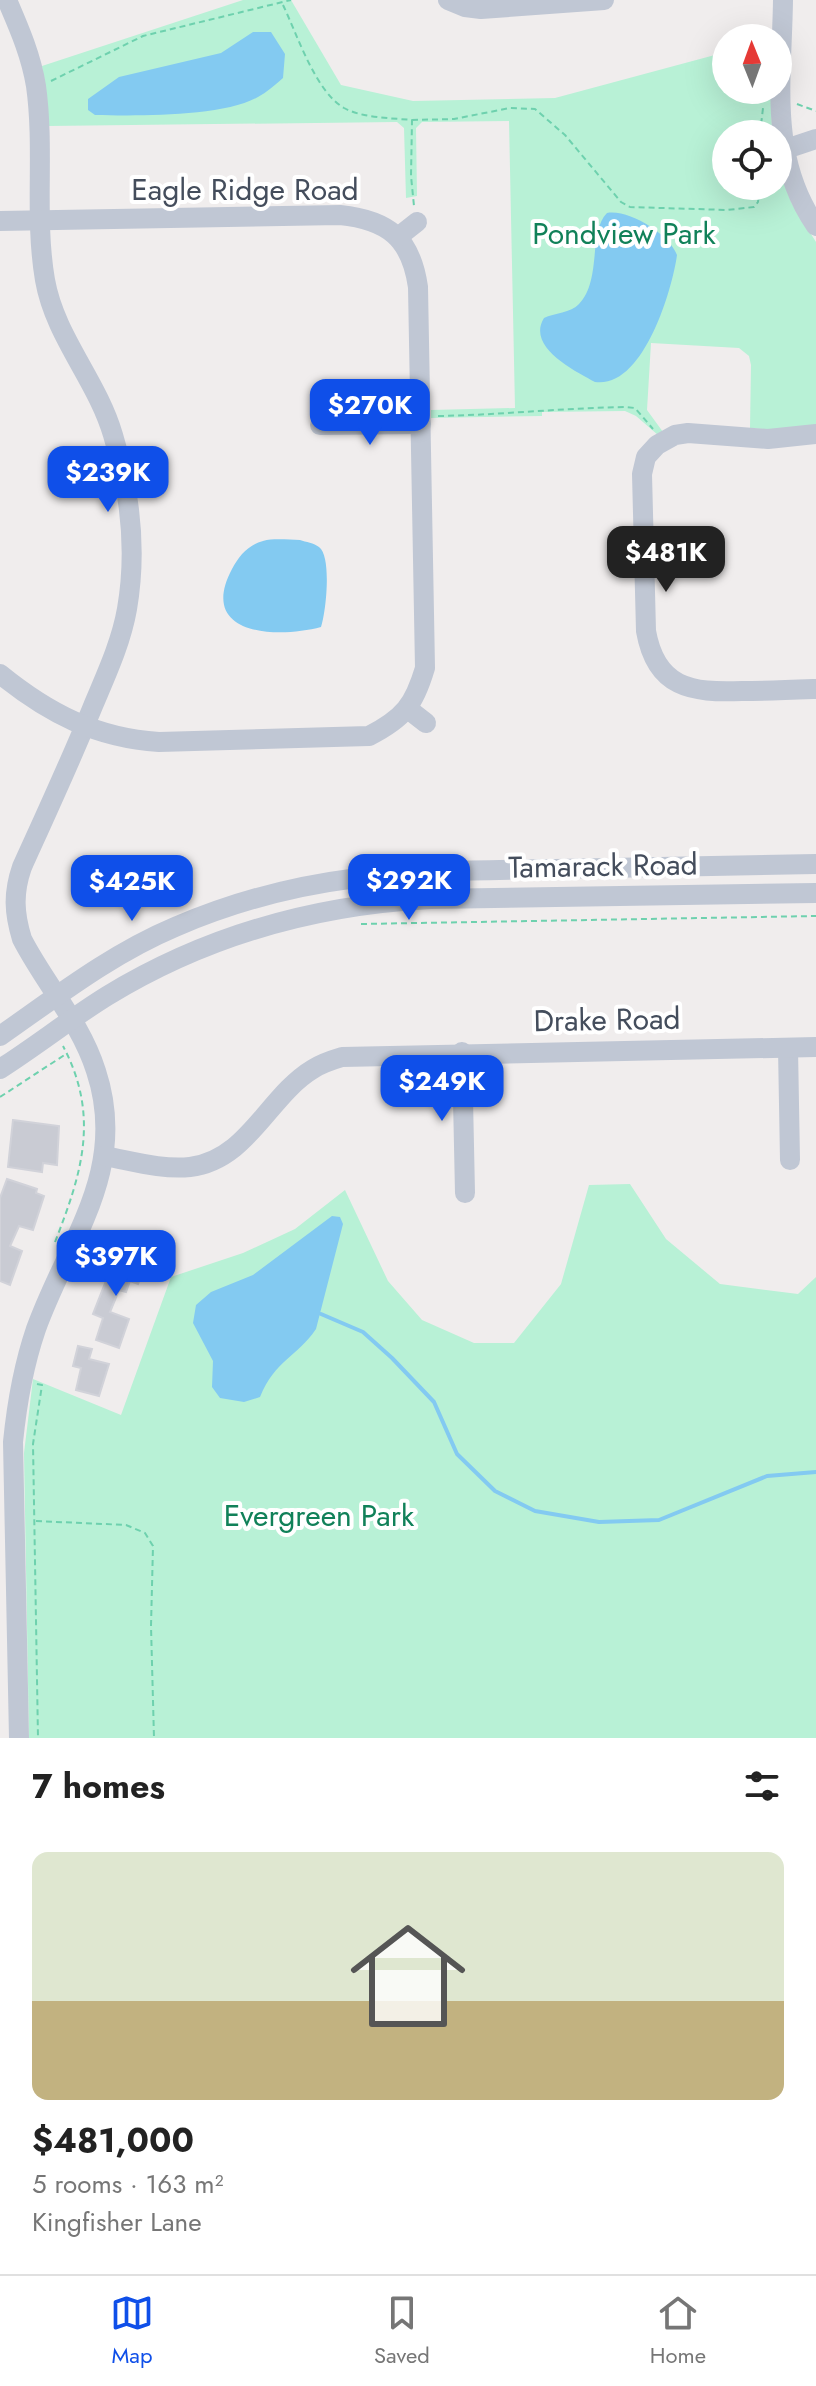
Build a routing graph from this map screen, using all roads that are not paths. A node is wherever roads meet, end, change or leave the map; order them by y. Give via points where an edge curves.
1 (7, 0) edge
2 (448, 0) edge
3 (604, 0) edge
4 (783, 0) edge
5 (781, 120) edge
6 (816, 139) edge
7 (792, 147) edge
8 (792, 180) edge
9 (39, 220) junction
10 (0, 221) edge
11 (417, 222) road end
12 (816, 226) edge
13 (398, 237) junction
14 (421, 420) junction
15 (320, 425) dead end
16 (816, 434) edge
17 (0, 674) edge
18 (816, 689) edge
19 (408, 709) junction
20 (426, 723) dead end
21 (84, 728) junction
22 (816, 864) edge
23 (816, 893) edge
24 (57, 996) junction
25 (78, 1027) junction
26 (0, 1036) edge
27 (816, 1047) edge
28 (788, 1048) junction
29 (462, 1052) junction
30 (0, 1069) edge
31 (104, 1156) junction
32 (790, 1160) dead end
33 (465, 1193) dead end
34 (9, 1398) edge
35 (8, 1602) edge
36 (19, 1738) edge

1 - 9 street via 36,87
2 - 3 street via 481,9
4 - 5 street
6 - 7 street
8 - 12 street
9 - 10 street, Eagle Ridge Road
9 - 13 street, Eagle Ridge Road via 340,215 363,217
9 - 21 street via 48,296 113,432 130,515 127,611
11 - 13 street
13 - 14 street via 409,252 418,287
14 - 15 street
14 - 19 street via 425,668
16 - 18 street via 768,439 688,433 663,441 646,457 642,474 644,607 655,661 694,691
17 - 21 street via 42,706
19 - 20 street
19 - 21 street via 391,725 352,738 159,742
21 - 24 street via 15,894 22,939
22 - 24 street, Tamarack Road via 401,871 334,879 234,904 173,928
23 - 25 street, Tamarack Road via 431,899 350,906 210,943 162,965
24 - 25 street
24 - 26 street, Tamarack Road
25 - 30 street, Tamarack Road
25 - 31 street via 104,1101
27 - 28 street, Drake Road
28 - 29 street, Drake Road
28 - 32 street
29 - 31 street, Drake Road via 356,1055 327,1062 300,1079 233,1149 204,1164 172,1167
29 - 33 street
31 - 34 street via 92,1207
34 - 35 street via 13,1442
35 - 36 street

